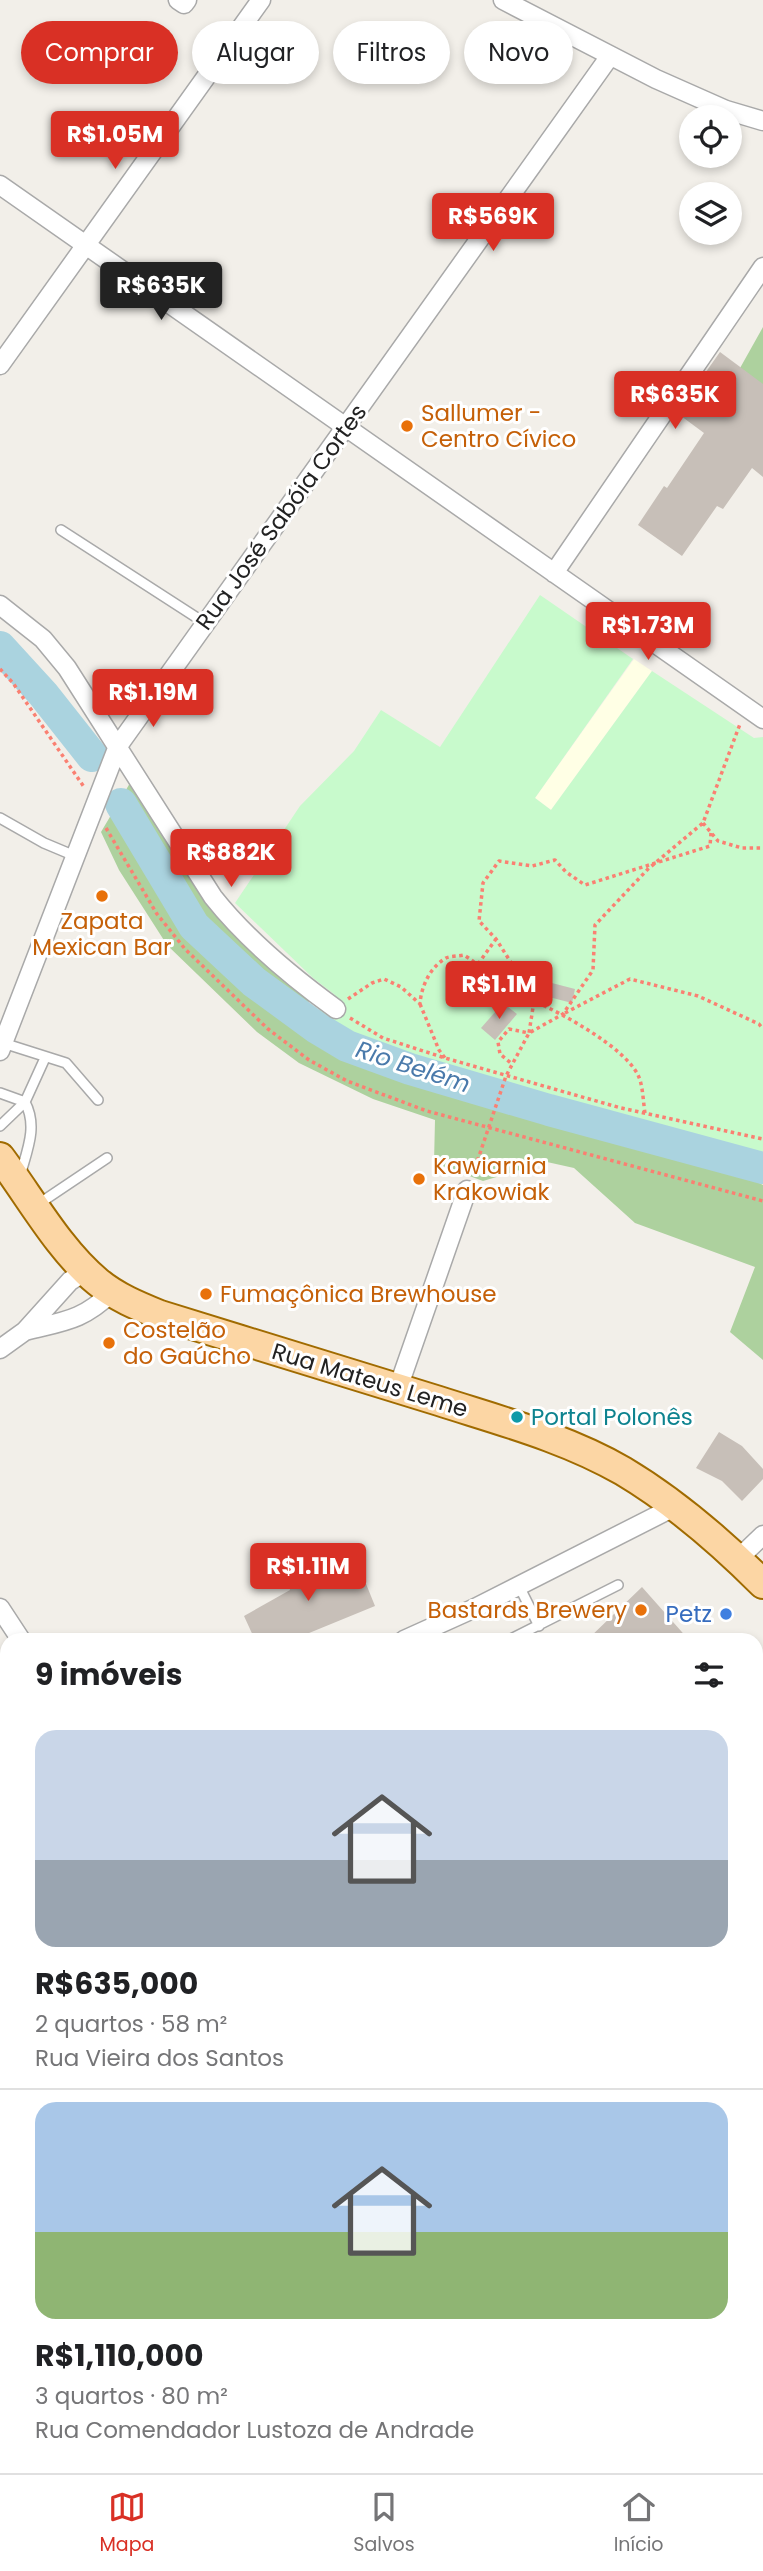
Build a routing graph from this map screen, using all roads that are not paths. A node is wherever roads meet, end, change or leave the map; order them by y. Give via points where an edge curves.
1 (178, 0) edge
2 (187, 0) edge
3 (261, 0) edge
4 (503, 0) edge
5 (610, 56) junction
6 (763, 121) edge
7 (0, 185) edge
8 (86, 245) junction
9 (763, 267) edge
10 (0, 365) edge
11 (345, 427) junction
12 (61, 530) dead end
13 (554, 573) junction
14 (0, 605) edge
15 (205, 623) junction
16 (763, 719) edge
17 (118, 746) junction
18 (0, 818) edge
19 (75, 856) junction
20 (336, 1009) road end
21 (2, 1047) edge
22 (46, 1058) junction
23 (0, 1093) edge
24 (99, 1100) dead end
25 (25, 1102) junction
26 (0, 1126) edge
27 (0, 1157) edge
28 (107, 1158) dead end
29 (18, 1182) junction
30 (467, 1189) road end
31 (36, 1206) junction
32 (86, 1271) junction
33 (112, 1292) junction
34 (25, 1331) junction
35 (0, 1349) edge
36 (398, 1388) junction
37 (676, 1506) junction
38 (763, 1535) edge
39 (738, 1559) junction
40 (763, 1584) edge
41 (618, 1585) dead end
42 (519, 1586) junction
43 (0, 1608) edge
44 (539, 1626) junction
45 (16, 1633) edge
46 (419, 1633) edge
47 (524, 1633) edge

1 - 2 street via 184,4
3 - 8 street
4 - 5 street
5 - 6 street via 692,96
5 - 11 street, Rua José Sabóia Cortes
7 - 8 street
8 - 10 street
8 - 11 street
9 - 13 street
11 - 13 street
11 - 15 street, Rua José Sabóia Cortes
12 - 15 lane
13 - 16 street
14 - 17 street via 44,639
15 - 17 street, Rua José Sabóia Cortes
17 - 19 street, Rua José Sabóia Cortes
17 - 20 street via 213,897 309,990
18 - 19 lane
19 - 21 street, Rua José Sabóia Cortes
21 - 22 lane
22 - 24 lane via 66,1063
22 - 25 lane
23 - 25 lane
25 - 26 lane
25 - 29 lane via 32,1124
27 - 29 main road, Rua Mateus Leme
28 - 31 lane
29 - 31 main road, Rua Mateus Leme
30 - 36 street
31 - 32 main road, Rua Mateus Leme
32 - 33 main road, Rua Mateus Leme
32 - 34 street via 64,1287
33 - 34 street via 78,1318
33 - 36 main road, Rua Mateus Leme via 160,1315
34 - 35 street
36 - 37 main road, Rua Mateus Leme via 583,1451
37 - 39 main road, Rua Mateus Leme
37 - 42 street
38 - 39 street
39 - 40 main road, Rua Mateus Leme
41 - 44 lane
42 - 44 lane
42 - 46 street
43 - 45 street
44 - 47 lane

